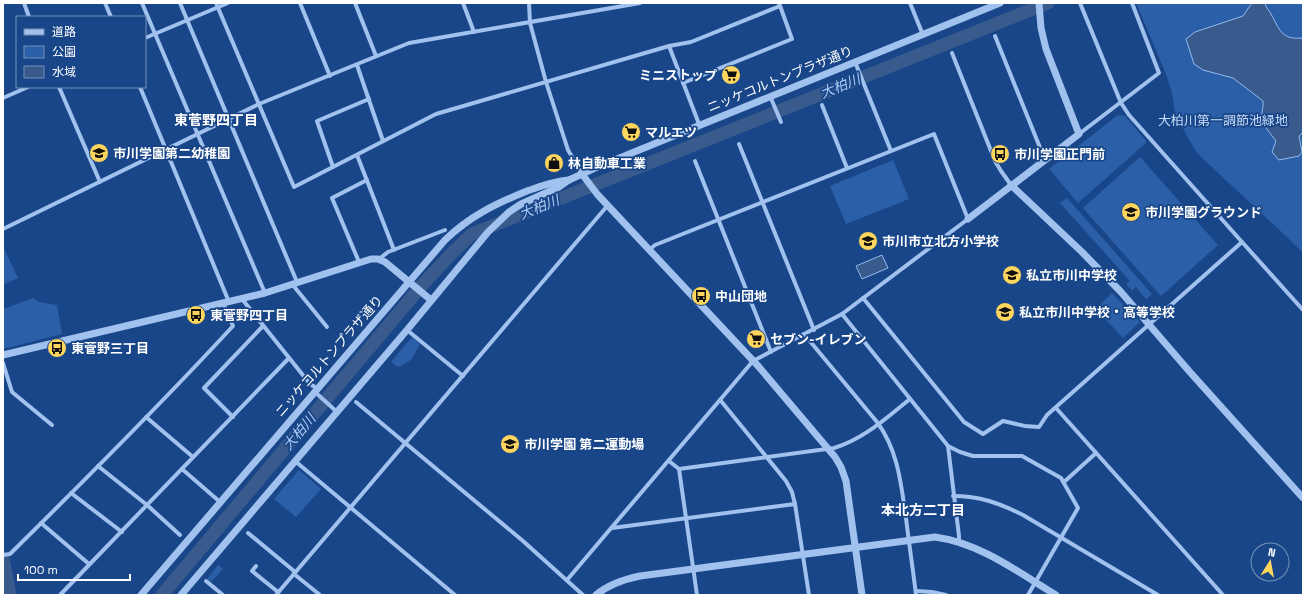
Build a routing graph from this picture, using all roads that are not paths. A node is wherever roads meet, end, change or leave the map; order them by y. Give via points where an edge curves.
1 (24, 3) edge
2 (105, 3) edge
3 (142, 3) edge
4 (180, 3) edge
5 (228, 3) edge
6 (300, 3) edge
7 (355, 3) edge
8 (463, 3) edge
9 (529, 3) edge
10 (640, 3) edge
11 (910, 3) edge
12 (1000, 3) edge
13 (1039, 3) edge
14 (1080, 3) edge
15 (1132, 3) edge
16 (217, 5) edge
17 (779, 5) edge
18 (29, 16) edge
19 (111, 16) edge
20 (187, 20) junction
21 (530, 23) junction
22 (474, 32) junction
23 (155, 34) junction
24 (923, 35) junction
25 (995, 36) dead end
26 (146, 38) edge
27 (669, 46) junction
28 (952, 53) dead end
29 (376, 56) junction
30 (855, 62) junction
31 (357, 65) junction
32 (330, 76) junction
33 (546, 82) junction
34 (683, 83) junction
35 (26, 88) edge
36 (59, 88) edge
37 (140, 88) edge
38 (770, 96) junction
39 (3, 98) edge
40 (369, 99) junction
41 (1121, 103) junction
42 (259, 104) junction
43 (822, 105) dead end
44 (228, 118) junction
45 (781, 122) dead end
46 (699, 124) junction
47 (198, 134) junction
48 (1079, 134) junction
49 (383, 141) junction
50 (739, 144) dead end
51 (166, 150) junction
52 (891, 151) junction
53 (357, 155) junction
54 (1045, 160) junction
55 (695, 161) dead end
56 (334, 167) junction
57 (847, 168) junction
58 (582, 174) junction
59 (367, 180) junction
60 (569, 180) junction
61 (100, 182) junction
62 (1011, 185) junction
63 (762, 202) junction
64 (608, 205) junction
65 (968, 219) junction
66 (719, 220) junction
67 (3, 229) edge
68 (445, 230) dead end
69 (1242, 242) junction
70 (394, 250) junction
71 (649, 250) junction
72 (378, 259) junction
73 (359, 262) junction
74 (295, 283) junction
75 (411, 284) junction
76 (265, 294) junction
77 (863, 298) junction
78 (242, 299) junction
79 (429, 299) junction
80 (226, 303) junction
81 (1303, 310) edge
82 (842, 314) junction
83 (1150, 324) junction
84 (263, 326) junction
85 (327, 327) dead end
86 (407, 330) junction
87 (814, 330) junction
88 (804, 334) junction
89 (771, 352) junction
90 (3, 355) edge
91 (289, 358) junction
92 (753, 361) junction
93 (3, 363) edge
94 (463, 376) junction
95 (316, 390) junction
96 (910, 398) junction
97 (721, 401) junction
98 (356, 402) dead end
99 (1056, 408) junction
100 (337, 412) junction
101 (232, 417) junction
102 (146, 418) junction
103 (878, 424) junction
104 (52, 425) dead end
105 (406, 444) junction
106 (948, 446) junction
107 (828, 449) junction
108 (1096, 453) junction
109 (766, 457) junction
110 (193, 458) junction
111 (295, 461) junction
112 (669, 461) junction
113 (98, 466) junction
114 (679, 468) junction
115 (182, 469) junction
116 (1064, 482) junction
117 (71, 493) junction
118 (953, 496) junction
119 (1303, 498) edge
120 (220, 502) junction
121 (795, 504) junction
122 (147, 505) junction
123 (352, 507) junction
124 (686, 518) junction
125 (41, 523) junction
126 (612, 528) junction
127 (122, 532) junction
128 (248, 533) dead end
129 (180, 536) dead end
130 (1061, 539) junction
131 (909, 540) junction
132 (959, 542) junction
133 (855, 547) junction
134 (803, 554) junction
135 (3, 556) edge
136 (89, 564) junction
137 (256, 566) dead end
138 (693, 568) junction
139 (294, 574) junction
140 (567, 580) junction
141 (206, 581) dead end
142 (1035, 583) junction
143 (916, 593) edge
144 (277, 594) edge
145 (60, 595) edge
146 (141, 595) edge
147 (181, 595) edge
148 (223, 595) edge
149 (320, 595) edge
150 (455, 595) edge
151 (583, 595) edge
152 (596, 595) edge
153 (697, 595) edge
154 (809, 595) edge
155 (862, 595) edge
156 (946, 595) edge
157 (1028, 595) edge
158 (1056, 595) edge
159 (1158, 595) edge
160 (1223, 595) edge

1 - 18 street
2 - 19 street
3 - 23 street
4 - 20 street
5 - 16 street
6 - 32 street
7 - 29 street
8 - 22 street
9 - 21 street
10 - 21 street
11 - 24 street
12 - 24 street, ニッケコルトンプラザ通り
13 - 48 street via 1046,49
14 - 41 street
15 - 41 street via 1159,73
16 - 20 street
16 - 42 street
17 - 27 street via 691,42
17 - 34 street via 792,40
20 - 23 street
20 - 44 street
21 - 22 street
21 - 33 street
22 - 29 street via 409,43
23 - 26 street
23 - 47 street
24 - 30 street, ニッケコルトンプラザ通り
25 - 54 street
27 - 33 street
27 - 34 street
28 - 62 street via 995,161
29 - 31 street
30 - 38 street, ニッケコルトンプラザ通り
30 - 52 street
31 - 32 street
31 - 40 street
32 - 42 street
33 - 49 street via 436,114
33 - 58 street via 568,150
34 - 46 street
35 - 39 street
36 - 61 street
37 - 51 street
38 - 45 street
38 - 46 street, ニッケコルトンプラザ通り
40 - 49 street
40 - 56 street via 317,121
41 - 48 street
41 - 69 street via 1129,116
42 - 44 street
42 - 56 street via 294,187
43 - 57 street
44 - 47 street
44 - 74 street
46 - 58 street, ニッケコルトンプラザ通り
47 - 51 street
47 - 76 street
48 - 54 street
49 - 53 street
50 - 63 street
51 - 61 street
51 - 80 street
52 - 57 street
52 - 65 street via 934,134
53 - 56 street
53 - 59 street
54 - 62 street
55 - 66 street
57 - 63 street
58 - 60 street, ニッケコルトンプラザ通り
58 - 64 street
59 - 70 street
59 - 73 street via 332,198
60 - 75 street, ニッケコルトンプラザ通り via 555,181 505,200 469,219 445,240
60 - 79 street, ニッケコルトンプラザ通り via 509,212
61 - 67 street
62 - 65 street
62 - 83 street via 1082,252
63 - 66 street
63 - 87 street
64 - 71 street
64 - 94 street
65 - 77 street
66 - 71 street via 655,245
66 - 89 street
68 - 70 street
69 - 81 street
69 - 83 street
70 - 72 street
71 - 92 street
72 - 73 street
72 - 75 street via 392,267
73 - 74 street
74 - 76 street
74 - 85 street
75 - 79 street
75 - 95 street, ニッケコルトンプラザ通り
76 - 78 street
77 - 82 street
77 - 99 street via 964,422 983,434 1003,421 1039,427 1047,415
78 - 80 street
78 - 84 street
79 - 86 street, ニッケコルトンプラザ通り
80 - 90 street
80 - 102 street via 233,326
82 - 87 street
82 - 96 street
83 - 99 street
83 - 119 street
84 - 91 street
84 - 101 street via 204,388
86 - 94 street
86 - 100 street, ニッケコルトンプラザ通り
87 - 88 street
88 - 89 street
88 - 103 street
89 - 92 street
91 - 95 street
91 - 101 street
92 - 97 street
92 - 107 street
93 - 104 street via 12,392
94 - 105 street
95 - 100 street
95 - 120 street, ニッケコルトンプラザ通り
96 - 103 street
96 - 106 street
97 - 109 street
97 - 112 street
98 - 105 street
99 - 108 street
100 - 111 street, ニッケコルトンプラザ通り
101 - 110 street
102 - 110 street
102 - 113 street
103 - 107 street via 851,442
103 - 131 street via 885,433 896,459
105 - 123 street
105 - 140 street
106 - 116 street via 973,456 1022,456
106 - 118 street
107 - 109 street
107 - 133 street via 841,467 846,481
108 - 116 street
108 - 160 street
109 - 114 street
109 - 121 street via 786,481
110 - 115 street
111 - 123 street
111 - 147 street, ニッケコルトンプラザ通り
112 - 114 street
112 - 126 street
113 - 117 street
113 - 122 street
114 - 124 street
115 - 120 street
115 - 122 street
116 - 130 street via 1078,508
117 - 125 street
117 - 127 street
118 - 130 street via 982,498 1000,504
118 - 132 street
120 - 146 street, ニッケコルトンプラザ通り
121 - 124 street
121 - 134 street
122 - 127 street
122 - 129 street
123 - 139 street
123 - 150 street
124 - 126 street
124 - 138 street
125 - 135 street via 10,554
125 - 136 street
126 - 140 street
127 - 136 street
128 - 139 street via 294,571
130 - 142 street
130 - 159 street
131 - 132 street via 935,538
131 - 133 street
131 - 143 street
132 - 142 street via 989,555
133 - 134 street
133 - 155 street
134 - 138 street
134 - 154 street
136 - 145 street
137 - 144 street via 252,571
138 - 152 street via 625,579
138 - 153 street
139 - 144 street
139 - 149 street
140 - 151 street
141 - 148 street
142 - 157 street
142 - 158 street
143 - 156 street via 932,592

